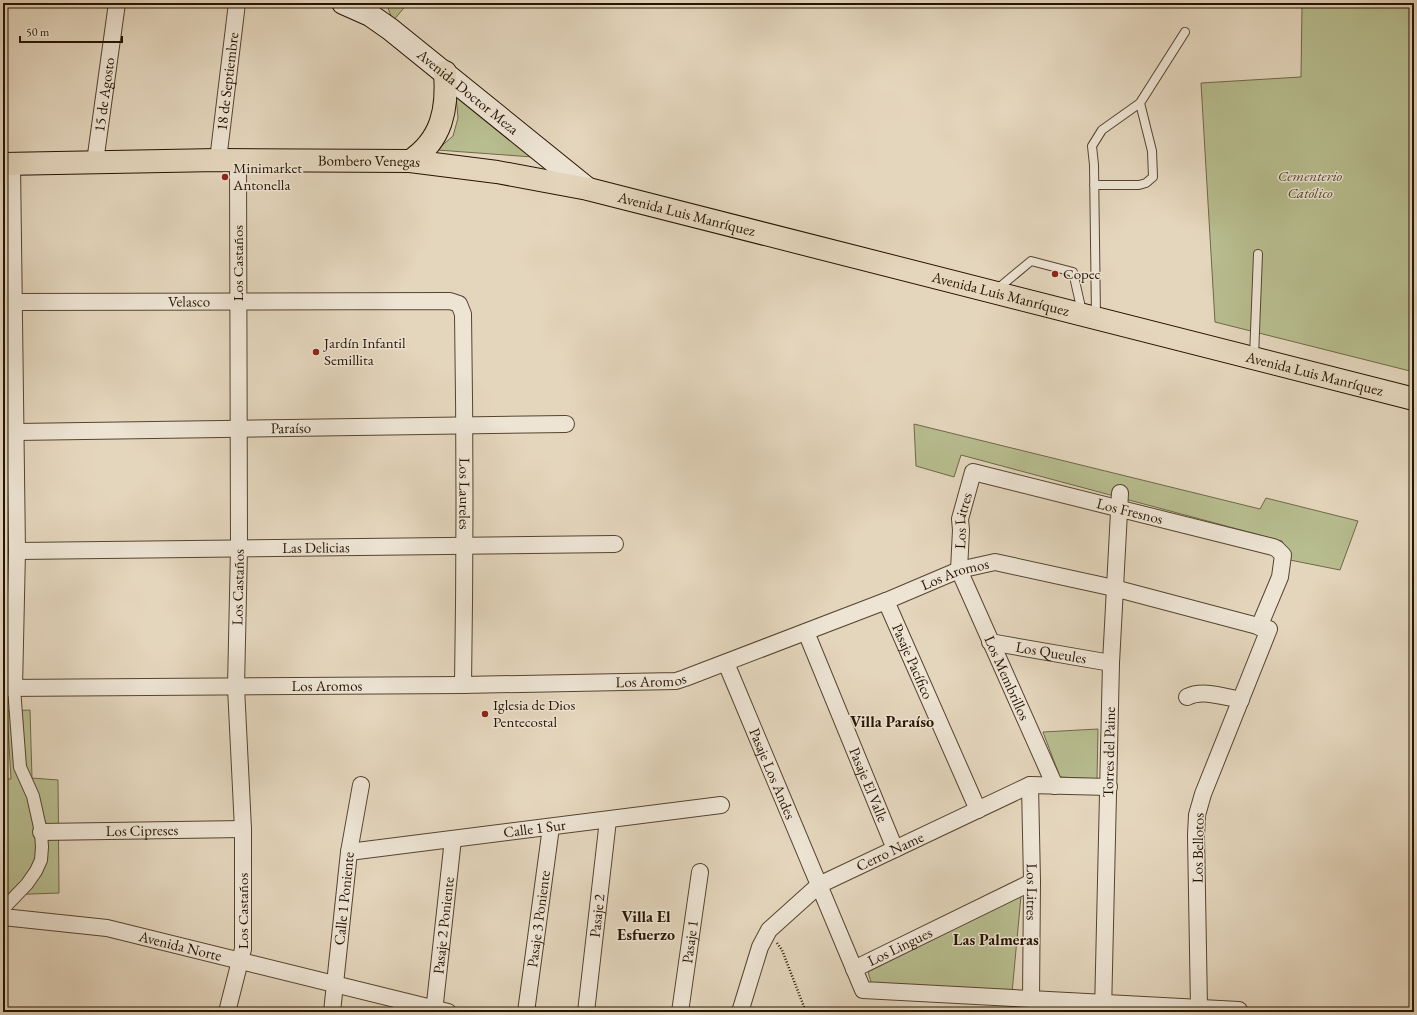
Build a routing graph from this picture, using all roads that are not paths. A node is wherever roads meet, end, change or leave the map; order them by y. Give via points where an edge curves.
1 (117, 3) edge
2 (237, 3) edge
3 (344, 3) edge
4 (370, 9) edge
5 (1185, 32) dead end
6 (445, 72) junction
7 (1140, 103) junction
8 (228, 160) junction
9 (410, 161) junction
10 (95, 162) junction
11 (7, 164) edge
12 (1094, 185) junction
13 (588, 189) junction
14 (1258, 254) dead end
15 (994, 292) junction
16 (14, 302) junction
17 (238, 302) junction
18 (459, 304) joint
19 (1090, 317) junction
20 (1254, 358) junction
21 (1414, 398) edge
22 (566, 424) dead end
23 (465, 425) junction
24 (239, 429) junction
25 (16, 432) junction
26 (973, 472) joint
27 (1120, 493) dead end
28 (1120, 509) junction
29 (615, 544) dead end
30 (465, 546) junction
31 (239, 548) junction
32 (17, 551) junction
33 (1283, 555) joint
34 (959, 570) junction
35 (1114, 588) junction
36 (886, 601) junction
37 (1264, 628) junction
38 (806, 632) junction
39 (990, 642) junction
40 (726, 663) junction
41 (1111, 663) junction
42 (463, 685) junction
43 (236, 687) junction
44 (9, 688) edge
45 (1187, 697) dead end
46 (1241, 700) junction
47 (361, 785) dead end
48 (1030, 785) junction
49 (1055, 786) junction
50 (1109, 787) junction
51 (721, 805) dead end
52 (978, 810) junction
53 (608, 820) junction
54 (551, 827) junction
55 (243, 829) junction
56 (41, 832) junction
57 (453, 839) junction
58 (895, 849) junction
59 (349, 852) junction
60 (700, 872) dead end
61 (1032, 882) junction
62 (819, 885) junction
63 (3, 909) edge
64 (3, 917) edge
65 (240, 961) junction
66 (854, 969) junction
67 (336, 985) junction
68 (1030, 999) junction
69 (1103, 1008) edge
70 (1199, 1008) junction
71 (1239, 1010) dead end
72 (439, 1011) edge
73 (227, 1012) edge
74 (332, 1012) edge
75 (526, 1012) edge
76 (586, 1012) edge
77 (680, 1012) edge
78 (740, 1012) edge

1 - 10 street, 15 de Agosto
2 - 8 street, 18 de Septiembre
3 - 4 main road, Avenida Doctor Meza
4 - 6 main road, Avenida Doctor Meza
5 - 7 lane
6 - 9 main road via 444,109 439,128 424,150
6 - 13 main road, Avenida Doctor Meza
7 - 12 lane via 1102,130 1092,146
7 - 12 lane via 1152,151 1153,177 1139,185
8 - 9 main road, Bombero Venegas
8 - 10 main road, Bombero Venegas
8 - 17 street, Los Castaños
9 - 13 main road, Bombero Venegas via 497,172
10 - 11 main road, Bombero Venegas
11 - 16 street
12 - 19 lane
13 - 15 main road, Avenida Luis Manríquez
14 - 20 lane
15 - 19 main road, Avenida Luis Manríquez
15 - 19 lane via 1031,261 1073,272
16 - 17 street, Velasco
16 - 25 street
17 - 18 street, Velasco via 450,301
17 - 24 street, Los Castaños
18 - 23 street, Los Laureles via 463,314
19 - 20 main road, Avenida Luis Manríquez
20 - 21 main road, Avenida Luis Manríquez
22 - 23 street, Paraíso
23 - 24 street, Paraíso
23 - 30 street, Los Laureles
24 - 25 street, Paraíso
24 - 31 street, Los Castaños
25 - 32 street
26 - 28 street, Los Fresnos
26 - 34 street, Los Litres via 960,519
27 - 28 street, Torres del Paine
28 - 33 street, Los Fresnos via 1273,547
28 - 35 street, Torres del Paine
29 - 30 street, Las Delicias
30 - 31 street, Las Delicias
30 - 42 street, Los Laureles
31 - 32 street, Las Delicias
31 - 43 street, Los Castaños
32 - 44 street
33 - 37 street, Los Bellotos via 1280,577
34 - 35 street, Los Aromos via 988,563 1003,563
34 - 36 street, Los Aromos
34 - 39 street, Los Membrillos
35 - 37 street, Los Aromos
35 - 41 street, Torres del Paine
36 - 38 street, Los Aromos
36 - 52 street, Pasaje Pacífico
37 - 46 street, Los Bellotos
38 - 40 street, Los Aromos
38 - 58 street, Pasaje El Valle
39 - 41 street, Los Queules
39 - 49 street, Los Membrillos
40 - 42 street, Los Aromos via 676,681
40 - 62 street, Pasaje Los Andes
41 - 50 street, Torres del Paine
42 - 43 street, Los Aromos
43 - 44 street, Los Aromos
43 - 55 street, Los Castaños
44 - 56 street via 20,767 33,796
45 - 46 street via 1197,693
46 - 70 street, Los Bellotos via 1203,794 1197,816
47 - 59 street, Calle 1 Poniente
48 - 49 street, Cerro Name
48 - 52 street, Cerro Name
48 - 61 street, Los Litres
49 - 50 street, Cerro Name
50 - 69 street, Torres del Paine
51 - 53 street, Calle 1 Sur
52 - 58 street, Cerro Name
53 - 54 street, Calle 1 Sur
53 - 76 street, Pasaje 2
54 - 57 street, Calle 1 Sur
54 - 75 street, Pasaje 3 Poniente
55 - 56 street, Los Cipreses
55 - 65 street, Los Castaños via 244,939
56 - 63 street via 41,860 36,871
57 - 59 street, Calle 1 Sur
57 - 72 street, Pasaje 2 Poniente
58 - 62 street, Cerro Name
59 - 67 street, Calle 1 Poniente
60 - 77 street, Pasaje 1
61 - 66 street, Los Lingues
61 - 68 street, Los Litres
62 - 66 street, Pasaje Los Andes
62 - 78 street, Cerro Name via 768,930 760,947
64 - 65 street, Avenida Norte via 107,928
65 - 67 street, Avenida Norte
65 - 73 street, Los Castaños
66 - 68 street, Pasaje Los Andes via 863,990
67 - 72 street, Avenida Norte
67 - 74 street, Calle 1 Poniente
68 - 69 street
69 - 70 street
70 - 71 street

